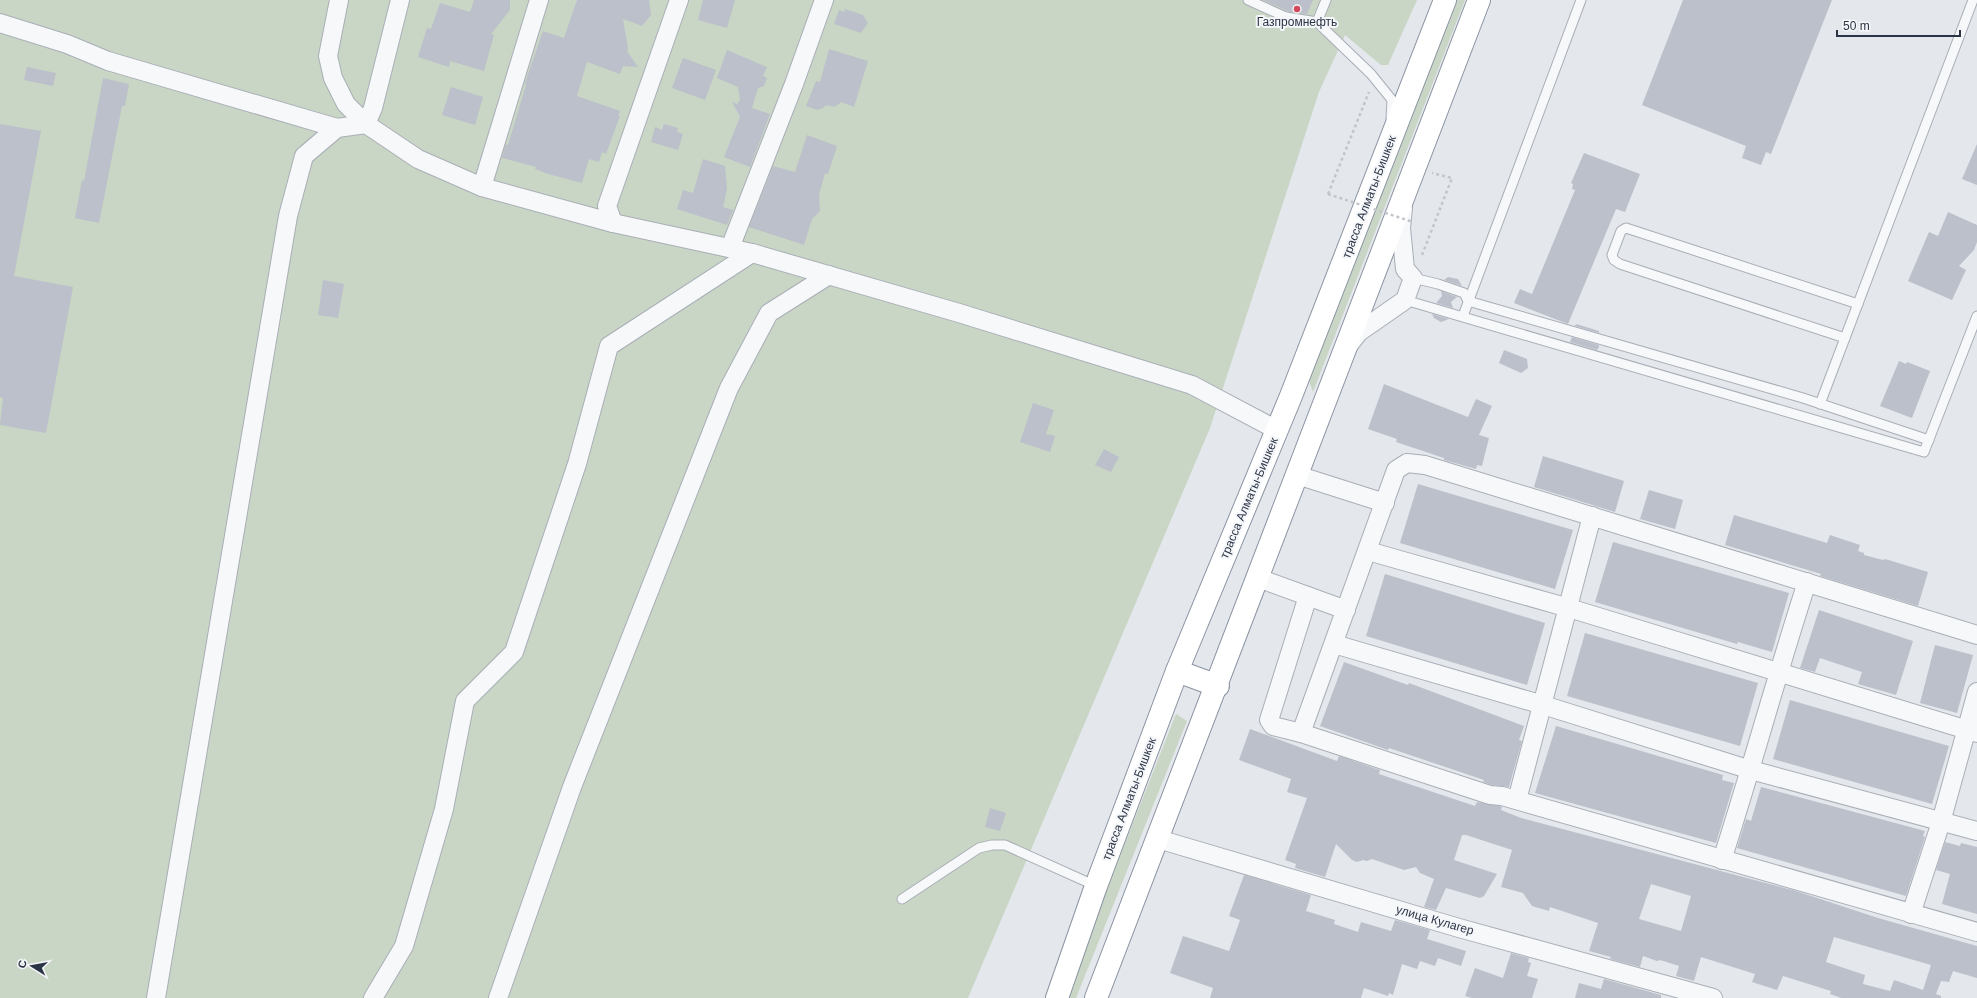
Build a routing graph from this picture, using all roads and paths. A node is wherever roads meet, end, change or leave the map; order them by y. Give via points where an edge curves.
1 (339, 0) edge
2 (400, 0) edge
3 (539, 0) edge
4 (679, 0) edge
5 (824, 0) edge
6 (1248, 0) edge
7 (1326, 0) edge
8 (1445, 0) edge
9 (1479, 0) edge
10 (1581, 0) edge
11 (1973, 0) edge
12 (1317, 22) junction
13 (0, 23) edge
14 (1375, 79) junction
15 (366, 124) junction
16 (337, 128) junction
17 (1391, 140) junction
18 (1432, 173) dead end
19 (482, 187) junction
20 (1404, 194) junction
21 (1413, 222) dead end
22 (613, 223) junction
23 (730, 248) junction
24 (752, 253) junction
25 (829, 275) junction
26 (1413, 278) junction
27 (1405, 300) junction
28 (1468, 301) junction
29 (1858, 304) junction
30 (1463, 316) junction
31 (1977, 316) edge
32 (1845, 338) junction
33 (1344, 350) junction
34 (1820, 404) junction
35 (1277, 430) junction
36 (1929, 440) junction
37 (1297, 475) junction
38 (1385, 503) junction
39 (1592, 516) junction
40 (1368, 551) junction
41 (1258, 578) junction
42 (1807, 582) junction
43 (1308, 596) junction
44 (1569, 608) junction
45 (1346, 610) junction
46 (1977, 635) edge
47 (1334, 644) junction
48 (1177, 671) junction
49 (1778, 672) junction
50 (1218, 686) junction
51 (1977, 692) edge
52 (1543, 705) junction
53 (1972, 732) edge
54 (1301, 733) junction
55 (1751, 770) junction
56 (1517, 800) junction
57 (1941, 822) junction
58 (1977, 831) edge
59 (1158, 839) junction
60 (1722, 860) junction
61 (1096, 886) junction
62 (902, 899) dead end
63 (1911, 914) junction
64 (1977, 932) edge
65 (156, 998) edge
66 (373, 998) edge
67 (498, 998) edge
68 (1057, 998) edge
69 (1096, 998) edge
70 (1713, 998) edge

1 - 15 street via 329,46 330,68 346,104
2 - 15 street via 373,108
3 - 19 street
4 - 22 street via 607,206
5 - 23 street
6 - 12 lane via 1286,18
7 - 12 lane
8 - 17 highway, трасса Алматы-Бишкек
9 - 20 highway
10 - 28 lane
11 - 29 lane
12 - 14 lane
13 - 16 street via 67,44 108,61
14 - 17 lane via 1392,100
14 - 21 path, bridge via 1328,194
15 - 16 street
15 - 19 street via 418,159
16 - 65 street via 304,156 288,216
17 - 35 highway, трасса Алматы-Бишкек
18 - 26 path via 1452,178
19 - 22 street
20 - 26 street via 1402,235 1405,269
20 - 33 highway
22 - 23 street
23 - 24 street
24 - 25 street
24 - 66 street via 609,346 577,464 514,652 465,701 444,809 404,946
25 - 35 street via 1192,385
25 - 67 street via 769,313 729,388 572,787
26 - 27 street
26 - 28 lane via 1464,293
27 - 30 lane
27 - 33 street via 1359,332
28 - 30 lane
28 - 34 lane
29 - 32 lane
29 - 32 lane via 1626,228 1621,231 1612,255 1620,264
30 - 36 lane via 1924,452
31 - 36 lane
32 - 34 lane
33 - 37 highway
34 - 36 lane
35 - 48 highway, трасса Алматы-Бишкек
37 - 38 street
37 - 41 highway
38 - 39 street via 1396,470 1407,463 1425,465
38 - 40 street
39 - 42 street
39 - 44 street
40 - 44 street
40 - 45 street
41 - 43 street
41 - 50 highway
42 - 46 street
42 - 49 street
43 - 45 street
43 - 54 street via 1270,720 1273,726
44 - 49 street
44 - 52 street
45 - 47 street
47 - 52 street
47 - 54 street
48 - 50 highway
48 - 61 highway, трасса Алматы-Бишкек
49 - 53 street
49 - 55 street
50 - 59 highway
51 - 53 street
52 - 55 street
52 - 56 street
53 - 57 street
54 - 56 street via 1490,795
55 - 57 street
55 - 60 street
56 - 60 street
57 - 58 street
57 - 63 street
59 - 69 highway
59 - 70 street, улица Кулагер via 1459,928
60 - 63 street
61 - 62 lane via 1005,845 992,845 979,848
61 - 68 highway, трасса Алматы-Бишкек
63 - 64 street

